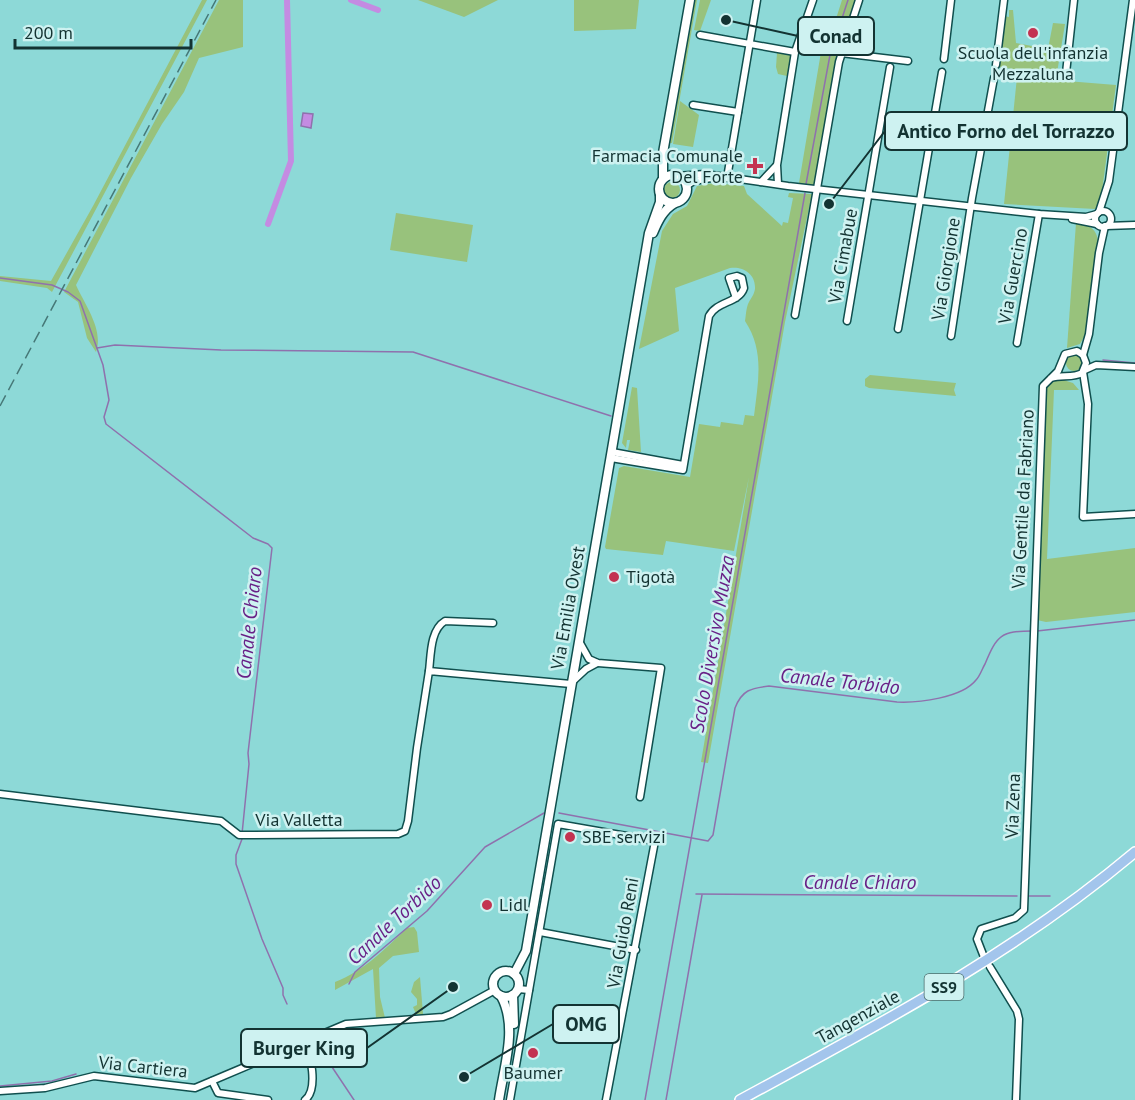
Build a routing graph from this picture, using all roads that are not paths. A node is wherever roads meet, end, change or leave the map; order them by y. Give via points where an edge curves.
1 (690, 0) edge
2 (757, 0) edge
3 (813, 0) edge
4 (859, 0) edge
5 (951, 0) edge
6 (1004, 0) edge
7 (1074, 0) edge
8 (1133, 0) edge
9 (700, 36) dead end
10 (750, 44) junction
11 (795, 52) junction
12 (841, 52) junction
13 (944, 59) dead end
14 (908, 61) dead end
15 (996, 65) dead end
16 (890, 67) dead end
17 (942, 72) dead end
18 (1066, 73) dead end
19 (994, 78) dead end
20 (693, 105) dead end
21 (738, 112) junction
22 (665, 147) junction
23 (777, 165) junction
24 (771, 172) junction
25 (675, 176) junction
26 (717, 177) junction
27 (727, 178) junction
28 (663, 179) junction
29 (1109, 181) junction
30 (761, 182) junction
31 (769, 183) junction
32 (777, 184) junction
33 (686, 186) junction
34 (817, 189) junction
35 (660, 195) junction
36 (868, 195) junction
37 (919, 201) junction
38 (676, 203) junction
39 (970, 207) junction
40 (1098, 213) junction
41 (1040, 214) junction
42 (1054, 215) junction
43 (1109, 215) junction
44 (1102, 225) junction
45 (1133, 225) edge
46 (648, 244) junction
47 (736, 298) dead end
48 (795, 315) dead end
49 (847, 321) dead end
50 (898, 328) dead end
51 (1088, 332) junction
52 (951, 336) dead end
53 (1017, 343) dead end
54 (1073, 351) junction
55 (1084, 356) junction
56 (1061, 365) junction
57 (1107, 365) junction
58 (1135, 367) edge
59 (1084, 371) junction
60 (1071, 376) junction
61 (1051, 378) junction
62 (1088, 396) junction
63 (611, 455) junction
64 (1135, 514) edge
65 (493, 623) dead end
66 (1034, 624) joint
67 (579, 640) junction
68 (576, 659) junction
69 (593, 662) junction
70 (429, 670) junction
71 (571, 683) junction
72 (0, 794) edge
73 (640, 796) dead end
74 (1135, 852) edge
75 (540, 932) junction
76 (636, 950) junction
77 (984, 957) dead end
78 (990, 967) dead end
79 (514, 974) junction
80 (529, 990) junction
81 (515, 992) junction
82 (498, 993) junction
83 (510, 1030) junction
84 (305, 1040) junction
85 (212, 1081) junction
86 (0, 1091) edge
87 (268, 1100) edge
88 (305, 1100) edge
89 (499, 1100) edge
90 (510, 1100) edge
91 (606, 1100) edge
92 (740, 1100) edge
93 (1016, 1100) edge

1 - 22 main road
2 - 10 street
3 - 11 street
4 - 12 street
5 - 13 street
6 - 15 street
7 - 18 street
8 - 29 street
9 - 10 street
10 - 11 street
10 - 21 street
11 - 23 street
12 - 14 street
12 - 34 street
16 - 36 street, Via Cimabue
17 - 37 street
19 - 39 street, Via Giorgione
20 - 21 street
21 - 27 street
22 - 25 main road
22 - 28 main road
23 - 24 street
23 - 32 street
24 - 30 street
24 - 31 street
25 - 26 street
25 - 28 main road
25 - 33 main road
26 - 27 street
26 - 33 street
27 - 30 street
28 - 35 main road
29 - 40 street
29 - 43 street
30 - 31 street
31 - 32 street
32 - 34 street
33 - 38 main road via 683,198
34 - 36 street
34 - 48 street
35 - 38 main road
35 - 46 main road, Via Emilia Ovest
36 - 37 street
36 - 49 street, Via Cimabue
37 - 39 street
37 - 50 street
38 - 46 main road, Via Emilia Ovest via 665,210
39 - 41 street
39 - 52 street, Via Giorgione
40 - 42 street via 1086,217
40 - 43 street
40 - 44 street via 1095,219
41 - 42 street
41 - 53 street, Via Guercino
42 - 44 street
43 - 44 street via 1110,222
43 - 45 street
44 - 45 street
44 - 51 street
46 - 63 main road, Via Emilia Ovest
47 - 63 street via 715,307 709,316 683,468
51 - 54 street
51 - 55 street
54 - 55 street
54 - 56 street via 1063,357
55 - 57 street
55 - 59 street
56 - 60 street
56 - 61 street, Via Gentile da Fabriano
57 - 58 street
57 - 59 street
59 - 60 street
59 - 62 street
60 - 61 street
60 - 62 street via 1081,382
61 - 66 street, Via Gentile da Fabriano via 1043,386
62 - 64 street via 1083,517
63 - 67 main road, Via Emilia Ovest
65 - 70 street, Via Valletta via 442,622 435,632
66 - 77 street, Via Zena via 1024,910 1015,918 981,929 977,944
67 - 68 main road, Via Emilia Ovest
67 - 69 street
68 - 69 street
68 - 71 main road, Via Emilia Ovest
69 - 71 street
69 - 73 street via 661,668
70 - 71 street
70 - 72 street, Via Valletta via 408,821 405,831 394,835 241,835 221,821
71 - 79 main road, Via Emilia Ovest via 526,951
74 - 92 main road, Tangenziale / SS9 via 1031,932 975,969
75 - 76 street
75 - 76 street, Via Guido Reni via 558,824 655,841
75 - 80 street
76 - 91 street, Via Guido Reni
78 - 93 street via 1019,1019
79 - 81 main road via 518,981
79 - 82 main road via 498,975 494,982
80 - 81 street
80 - 90 street
81 - 82 main road
81 - 83 main road
82 - 83 main road via 507,1007
82 - 84 street, Via Cartiera via 446,1016 350,1023
83 - 89 main road
84 - 85 street, Via Cartiera
84 - 88 street via 311,1061 311,1092
85 - 86 street, Via Cartiera via 190,1088 94,1076 45,1088
85 - 87 street, Via Cartiera via 218,1093

